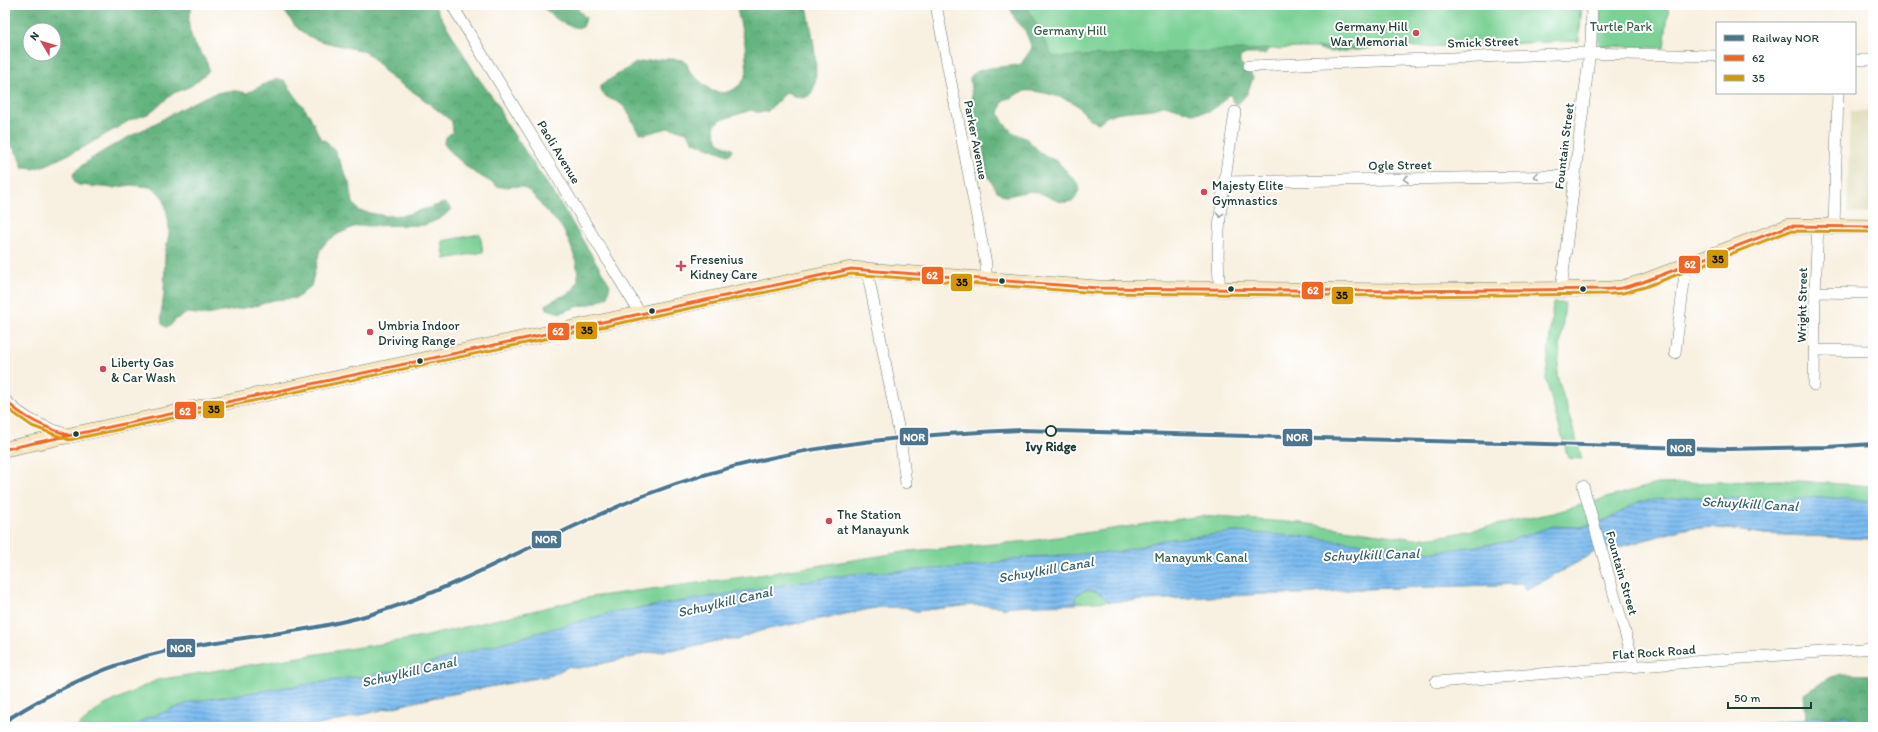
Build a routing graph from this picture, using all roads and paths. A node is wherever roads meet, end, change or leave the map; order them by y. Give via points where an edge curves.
1 (452, 5) edge
2 (936, 5) edge
3 (1592, 5) edge
4 (1590, 53) junction
5 (1716, 56) edge
6 (1856, 60) edge
7 (1873, 60) edge
8 (1249, 66) dead end
9 (1838, 94) edge
10 (1235, 112) dead end
11 (1575, 176) junction
12 (1226, 182) junction
13 (1818, 225) junction
14 (1834, 226) junction
15 (1873, 227) edge
16 (1686, 266) junction
17 (867, 270) junction
18 (986, 280) junction
19 (1220, 290) junction
20 (1561, 290) junction
21 (1815, 292) junction
22 (1873, 293) edge
23 (640, 313) junction
24 (1815, 350) junction
25 (1873, 351) edge
26 (1675, 353) dead end
27 (1814, 385) dead end
28 (5, 400) edge
29 (68, 435) junction
30 (5, 447) edge
31 (906, 483) dead end
32 (1582, 486) dead end
33 (1873, 648) edge
34 (1635, 667) junction
35 (1436, 682) dead end

1 - 23 street, Paoli Avenue
2 - 18 street, Parker Avenue via 986,264
3 - 4 street, Fountain Street
4 - 5 street, Smick Street
4 - 8 street, Smick Street
4 - 11 street, Fountain Street
6 - 7 street
9 - 14 street
10 - 12 street
11 -> 12 street, Ogle Street
11 - 20 street, Fountain Street
12 -> 19 street via 1220,209
13 - 14 main road
13 - 16 main road via 1790,226
13 - 21 street, Wright Street
14 - 15 main road
16 - 20 main road via 1622,288
16 - 26 street
17 - 18 main road
17 - 23 main road via 842,270
17 - 31 street via 900,437
18 - 19 main road via 1086,288
19 - 20 main road
21 - 22 street
21 - 24 street, Wright Street
23 - 29 main road
24 - 25 street
24 - 27 street, Wright Street
28 - 29 street via 30,421
29 - 30 main road
32 - 34 street, Fountain Street
33 - 34 street, Flat Rock Road
34 - 35 street, Flat Rock Road

